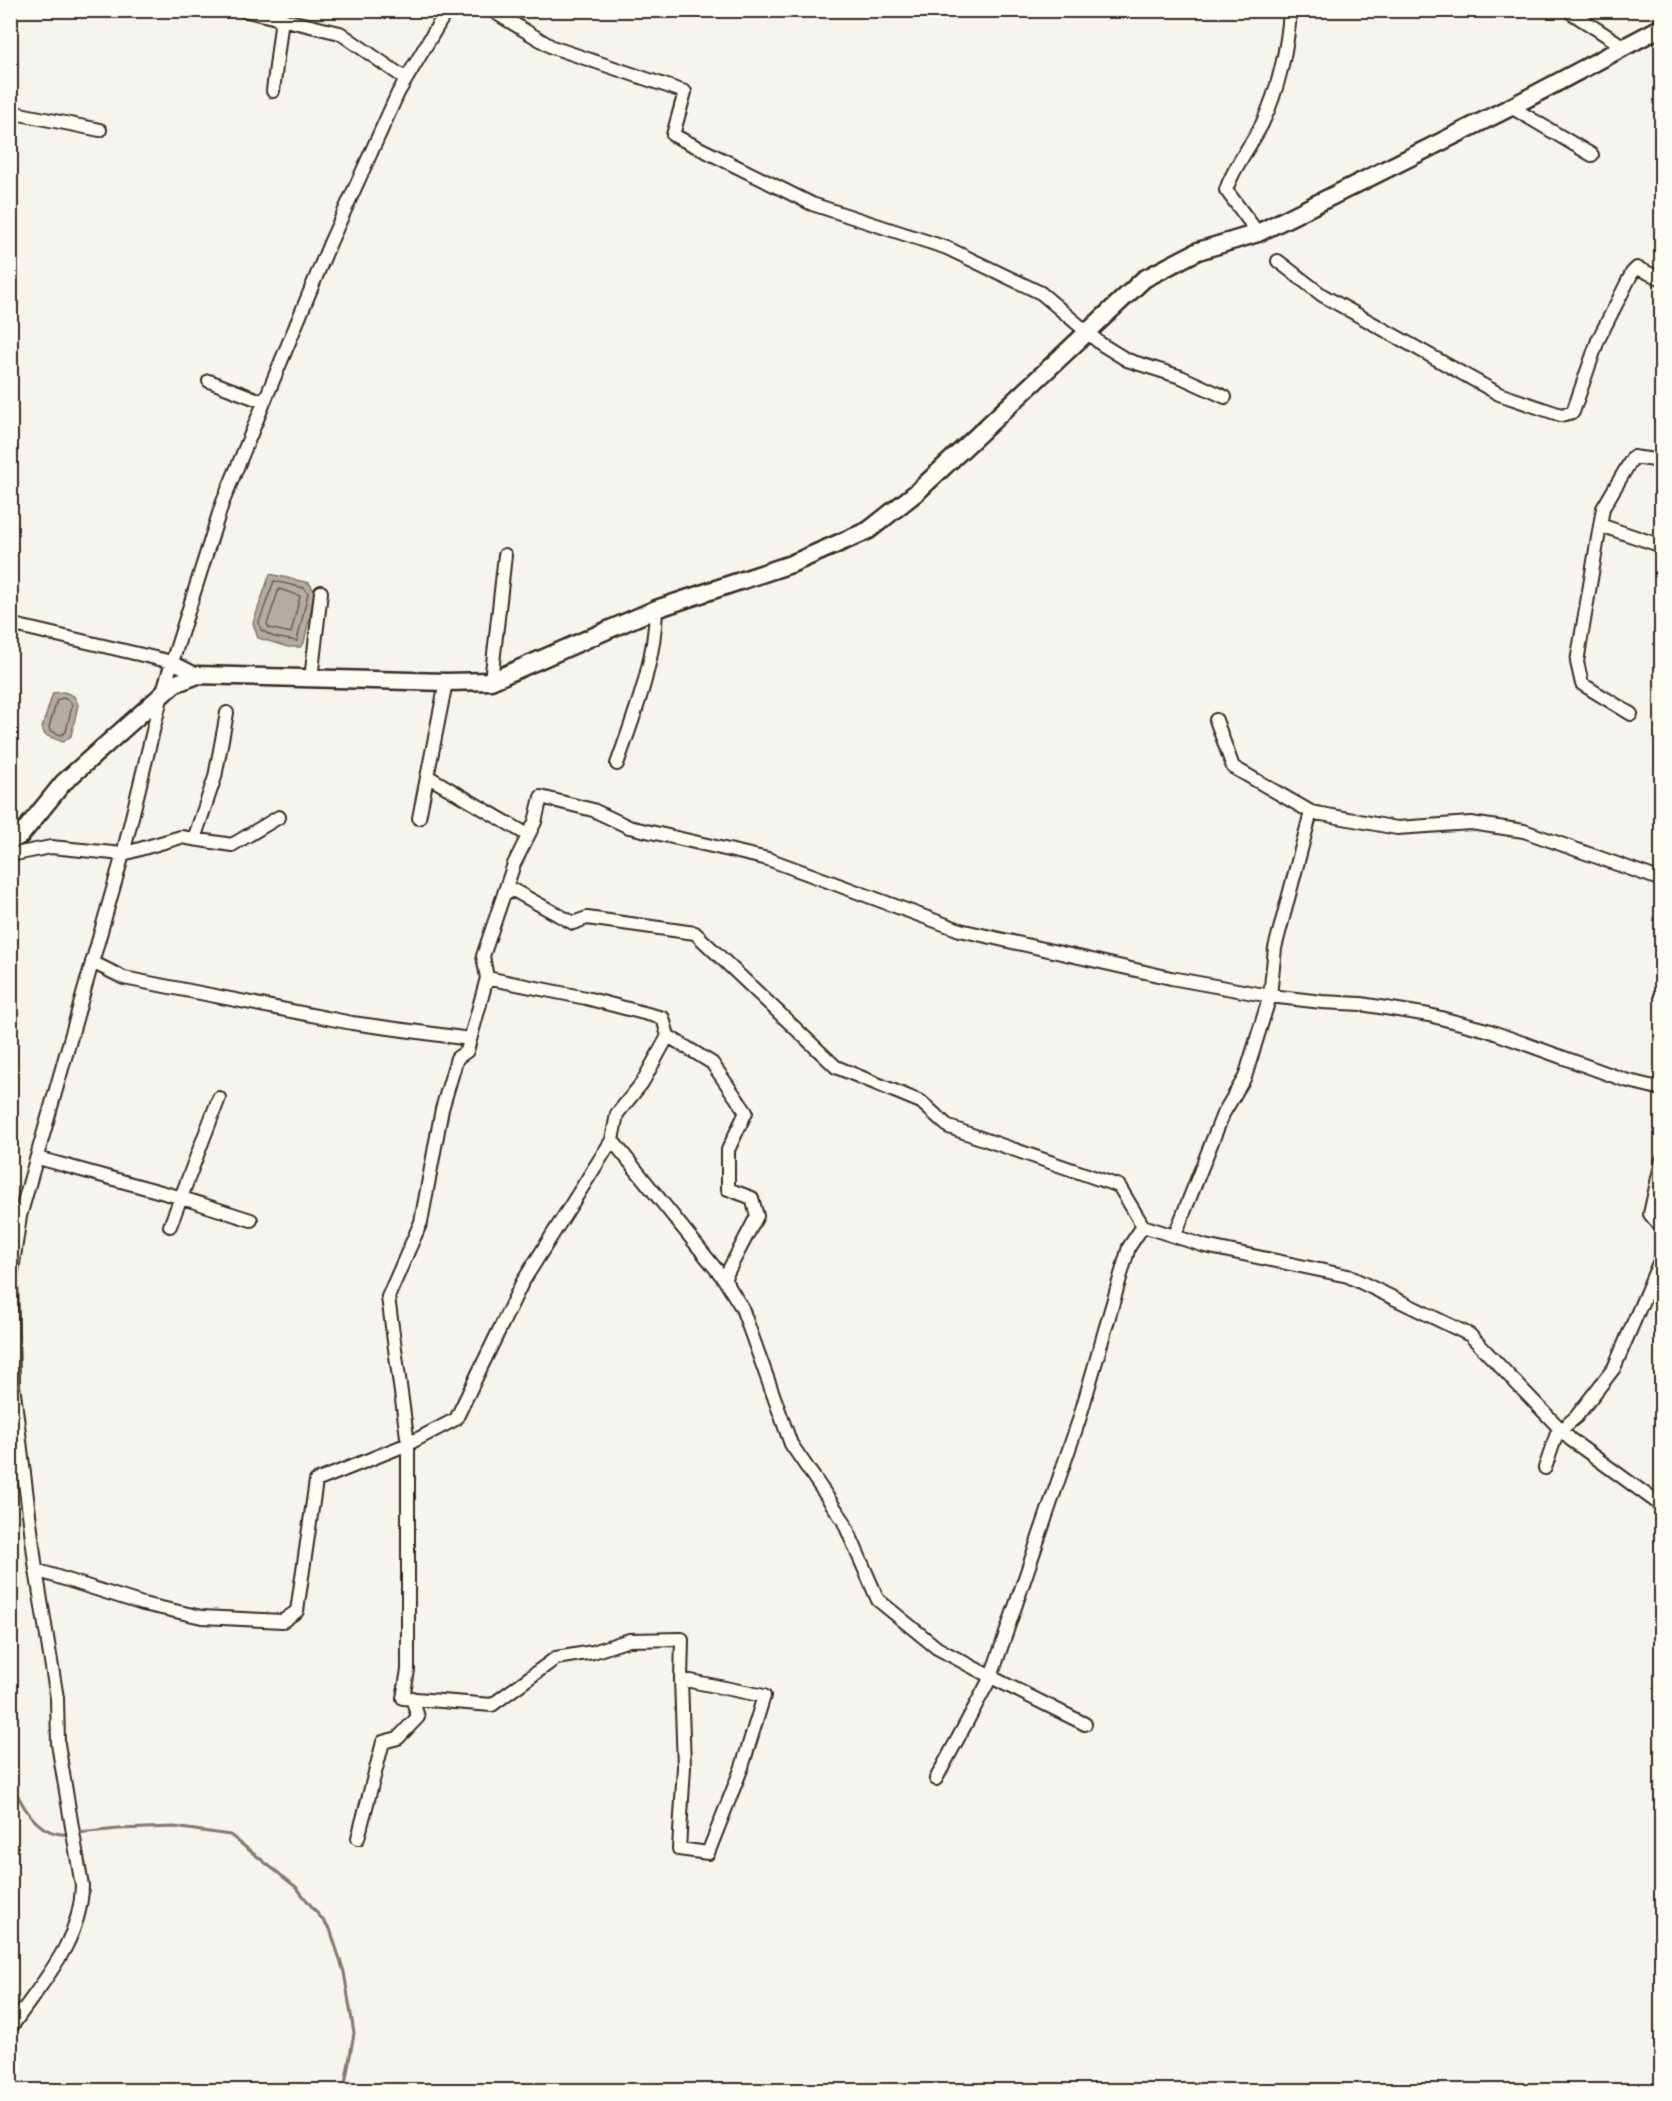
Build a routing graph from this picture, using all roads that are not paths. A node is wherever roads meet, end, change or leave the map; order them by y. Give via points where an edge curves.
1 (243, 10) edge
2 (447, 10) edge
3 (491, 10) edge
4 (1290, 10) edge
5 (1567, 10) edge
6 (295, 16) edge
7 (282, 18) junction
8 (1662, 27) edge
9 (1626, 48) junction
10 (406, 79) junction
11 (273, 91) dead end
12 (1511, 107) junction
13 (10, 112) edge
14 (100, 130) dead end
15 (1592, 155) dead end
16 (1258, 233) junction
17 (1278, 261) dead end
18 (1662, 279) edge
19 (1088, 333) junction
20 (209, 381) dead end
21 (1225, 397) dead end
22 (264, 402) junction
23 (1662, 461) edge
24 (1600, 525) junction
25 (1662, 546) edge
26 (505, 555) dead end
27 (321, 592) dead end
28 (656, 609) junction
29 (10, 624) edge
30 (172, 662) junction
31 (198, 675) junction
32 (311, 679) junction
33 (491, 681) junction
34 (446, 682) junction
35 (162, 694) junction
36 (228, 714) dead end
37 (1631, 714) dead end
38 (1216, 720) dead end
39 (617, 764) dead end
40 (427, 776) junction
41 (1311, 812) junction
42 (279, 817) dead end
43 (418, 818) dead end
44 (528, 835) junction
45 (194, 839) junction
46 (10, 841) edge
47 (123, 854) junction
48 (10, 855) edge
49 (1662, 880) edge
50 (504, 895) junction
51 (92, 962) junction
52 (487, 978) junction
53 (1270, 996) junction
54 (668, 1036) junction
55 (471, 1039) junction
56 (1662, 1089) edge
57 (219, 1098) dead end
58 (612, 1140) junction
59 (38, 1158) junction
60 (1662, 1160) edge
61 (179, 1197) junction
62 (251, 1220) dead end
63 (170, 1226) dead end
64 (1143, 1226) junction
65 (1662, 1228) edge
66 (1175, 1235) junction
67 (1662, 1257) edge
68 (724, 1279) junction
69 (1562, 1431) junction
70 (408, 1444) junction
71 (1545, 1468) dead end
72 (1662, 1506) edge
73 (36, 1570) junction
74 (992, 1677) junction
75 (681, 1678) junction
76 (412, 1698) junction
77 (1085, 1724) dead end
78 (936, 1779) dead end
79 (358, 1838) dead end
80 (10, 2029) edge

1 - 7 street
2 - 10 street
3 - 19 street via 552,47 686,92 673,135 812,204 947,248 1031,288
4 - 16 street via 1288,46 1263,122 1226,190
5 - 9 street
6 - 7 street
6 - 10 street via 340,33
7 - 11 street
8 - 9 main road
9 - 12 main road
10 - 22 street via 330,243
12 - 15 street
12 - 16 main road
13 - 14 street
16 - 19 main road via 1198,251 1144,279
17 - 18 street via 1322,295 1499,394 1560,415 1573,412 1598,340 1632,273 1637,268
19 - 21 street via 1127,360
19 - 28 main road via 917,492 869,530 791,564
20 - 22 street
22 - 30 street via 222,504
23 - 24 street via 1633,457 1603,508
24 - 25 street
24 - 37 street via 1577,662 1582,684
26 - 33 street
27 - 32 street
28 - 33 main road
28 - 39 street via 656,634 645,685
29 - 30 street
30 - 31 street
30 - 35 street
31 - 32 main road
31 - 35 main road via 174,684
32 - 34 main road
33 - 34 main road
34 - 40 street
35 - 46 main road via 63,783 21,835
35 - 47 street
36 - 45 street via 215,777
38 - 41 street via 1233,767
40 - 43 street
40 - 44 street
41 - 49 street via 1397,828 1471,823 1524,831
41 - 53 street via 1275,948
42 - 45 street via 232,845
44 - 50 street
44 - 53 street via 542,797 593,810 629,827 768,858 960,930 1171,978
45 - 47 street via 181,837
47 - 48 street via 51,847
47 - 51 street
50 - 52 street via 483,956
50 - 64 street via 513,890 573,923 587,918 695,933 836,1067 921,1102 949,1127 1119,1186
51 - 55 street via 124,978 352,1023
51 - 59 street
52 - 54 street via 663,1018
52 - 55 street
53 - 56 street via 1429,1015 1487,1030 1625,1080
53 - 66 street via 1245,1077 1223,1114
54 - 58 street via 642,1083 617,1114
54 - 68 street via 712,1063 746,1112 728,1150 728,1189 752,1198 757,1216
55 - 70 street via 467,1051 457,1059 442,1109 421,1222 388,1297
57 - 61 street
58 - 68 street
58 - 70 street via 522,1283 456,1419
59 - 61 street
59 - 73 street via 20,1215 11,1277 13,1385
60 - 65 street via 1650,1214
61 - 62 street
61 - 63 street
64 - 66 street
64 - 74 street via 1129,1247 1079,1420
66 - 69 street via 1204,1246 1348,1276 1470,1335
67 - 69 street via 1614,1368
68 - 74 street via 742,1308 791,1444 843,1520 878,1600 937,1648
69 - 71 street via 1557,1433
69 - 72 street
70 - 73 street via 316,1481 297,1611 284,1622 202,1617 143,1604
70 - 76 street via 408,1670 403,1698
73 - 80 street via 57,1698 58,1744 82,1886 81,1904 63,1954
74 - 77 street
74 - 78 street
75 - 75 street via 684,1767 679,1849 708,1853 742,1767 764,1696
75 - 76 street via 682,1639 629,1640 593,1652 556,1658 492,1705
76 - 79 street via 418,1717 398,1738 383,1742

